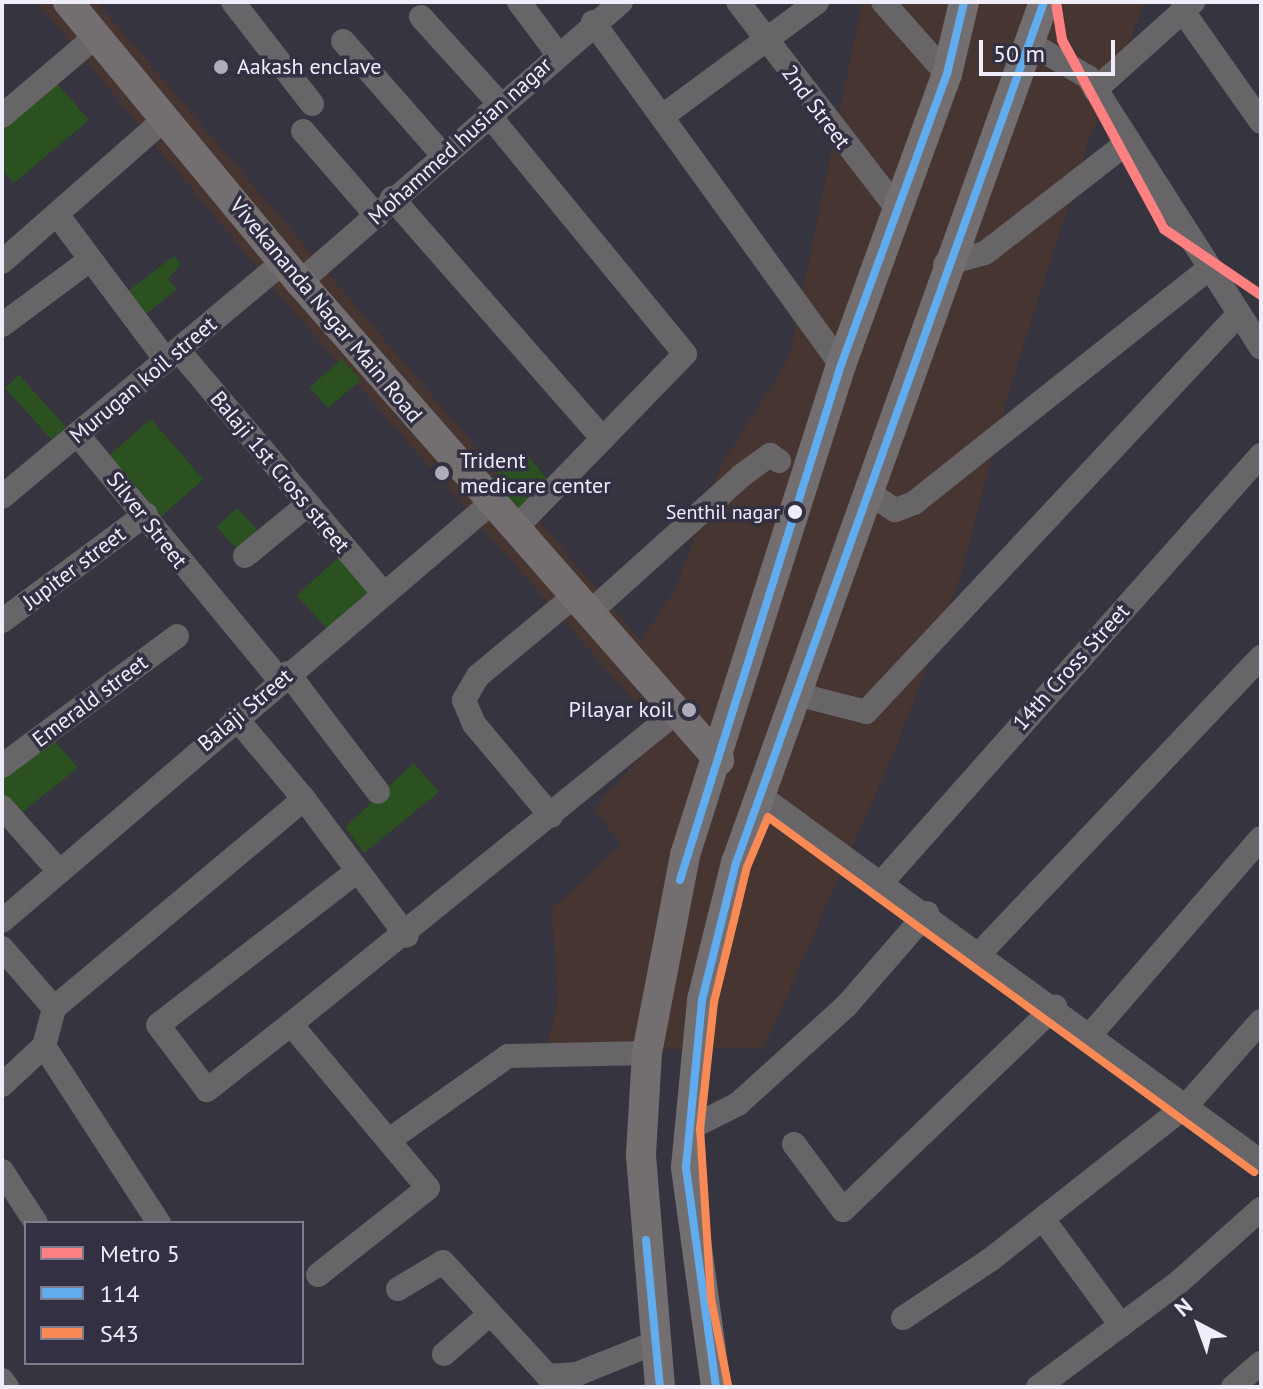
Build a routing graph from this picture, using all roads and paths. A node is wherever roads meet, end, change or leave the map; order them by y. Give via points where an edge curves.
1 (68, 2) edge
2 (233, 2) edge
3 (519, 2) edge
4 (621, 2) edge
5 (738, 2) edge
6 (817, 2) edge
7 (883, 2) edge
8 (964, 2) edge
9 (1044, 2) edge
10 (1188, 6) edge
11 (421, 17) dead end
12 (593, 22) junction
13 (96, 36) junction
14 (766, 40) junction
15 (343, 41) dead end
16 (1028, 42) junction
17 (557, 53) junction
18 (947, 74) junction
19 (1095, 90) junction
20 (312, 104) dead end
21 (494, 109) junction
22 (664, 115) junction
23 (2, 116) edge
24 (165, 119) junction
25 (1261, 122) edge
26 (303, 131) dead end
27 (1128, 142) junction
28 (442, 154) junction
29 (384, 207) junction
30 (898, 210) junction
31 (59, 217) junction
32 (90, 260) junction
33 (2, 262) edge
34 (945, 264) junction
35 (1209, 268) junction
36 (292, 272) junction
37 (1237, 316) junction
38 (2, 325) edge
39 (1261, 347) edge
40 (172, 355) junction
41 (841, 365) junction
42 (77, 434) junction
43 (603, 439) junction
44 (1261, 455) edge
45 (779, 461) dead end
46 (871, 494) junction
47 (2, 497) edge
48 (491, 503) junction
49 (307, 505) junction
50 (146, 514) junction
51 (514, 530) junction
52 (245, 556) dead end
53 (383, 593) junction
54 (590, 614) junction
55 (2, 621) edge
56 (177, 636) dead end
57 (1261, 657) edge
58 (284, 677) junction
59 (800, 695) junction
60 (673, 715) junction
61 (236, 718) junction
62 (716, 765) junction
63 (2, 766) edge
64 (378, 792) dead end
65 (763, 798) junction
66 (304, 799) junction
67 (2, 807) edge
68 (551, 816) junction
69 (1261, 838) edge
70 (58, 870) junction
71 (357, 871) junction
72 (883, 881) junction
73 (927, 913) junction
74 (2, 921) edge
75 (407, 936) junction
76 (2, 948) edge
77 (981, 952) junction
78 (1055, 1007) junction
79 (54, 1008) junction
80 (1261, 1021) edge
81 (291, 1024) junction
82 (1091, 1034) junction
83 (44, 1046) junction
84 (647, 1053) junction
85 (2, 1085) edge
86 (1186, 1106) junction
87 (688, 1129) junction
88 (392, 1138) junction
89 (794, 1144) dead end
90 (1261, 1162) edge
91 (2, 1171) edge
92 (1261, 1209) edge
93 (1043, 1219) junction
94 (35, 1221) edge
95 (158, 1221) edge
96 (318, 1275) dead end
97 (398, 1289) dead end
98 (490, 1314) junction
99 (903, 1318) dead end
100 (1121, 1325) junction
101 (652, 1344) junction
102 (444, 1354) dead end
103 (1261, 1363) edge
104 (2, 1380) edge
105 (7, 1387) edge
106 (660, 1387) edge
107 (716, 1387) edge
108 (1038, 1387) edge
109 (1233, 1387) edge

1 - 13 main road, Vivekananda Nagar Main Road
2 - 20 street
3 - 17 street
4 - 12 street, Mohammed husian nagar
5 - 14 street, 2nd Street
6 - 14 street
7 - 18 street
8 - 18 main road
9 - 16 main road
10 - 19 street
10 - 25 street
11 - 21 street
12 - 17 street, Mohammed husian nagar
12 - 22 street
13 - 23 street
13 - 24 main road, Vivekananda Nagar Main Road
14 - 22 street
14 - 30 street, 2nd Street
15 - 28 street
16 - 19 street via 1051,50
16 - 34 main road
17 - 21 street, Mohammed husian nagar
18 - 30 main road
19 - 27 street
21 - 28 street, Mohammed husian nagar
21 - 43 street via 685,354
22 - 41 street
24 - 31 street
24 - 36 main road, Vivekananda Nagar Main Road
26 - 29 street
27 - 34 street via 985,253
27 - 35 street
28 - 29 street, Mohammed husian nagar
29 - 36 street, Mohammed husian nagar
29 - 43 street
30 - 41 main road
31 - 32 street, Balaji 1st Cross street
31 - 33 street
32 - 38 street
32 - 40 street, Balaji 1st Cross street
34 - 46 main road
35 - 37 street
35 - 46 street via 914,503 895,510
36 - 40 street, Murugan koil street
36 - 48 main road, Vivekananda Nagar Main Road
37 - 39 street
37 - 59 street via 866,712
40 - 42 street, Murugan koil street
40 - 49 street, Balaji 1st Cross street
41 - 62 main road
42 - 47 street, Murugan koil street
42 - 50 street, Silver Street
43 - 51 street
44 - 72 street, 14th Cross Street
45 - 54 street via 770,455 741,476
46 - 59 main road
48 - 51 main road, Vivekananda Nagar Main Road
48 - 53 street, Balaji Street
49 - 52 street
49 - 53 street, Balaji 1st Cross street
50 - 55 street, Jupiter street
50 - 58 street, Silver Street via 214,608
51 - 54 main road, Vivekananda Nagar Main Road
53 - 58 street, Balaji Street
54 - 60 main road
54 - 68 street via 478,676 464,700 474,724
56 - 63 street, Emerald street
57 - 77 street
58 - 61 street, Balaji Street
58 - 64 street, Silver Street
59 - 65 main road
60 - 62 main road
60 - 68 street
61 - 66 street
61 - 70 street, Balaji Street
62 - 84 main road via 685,855
65 - 72 street
65 - 87 main road via 736,863 702,1000
66 - 71 street
66 - 79 street
67 - 70 street
68 - 75 street
69 - 82 street
70 - 74 street, Balaji Street
71 - 75 street
71 - 81 street via 158,1025 207,1090
72 - 73 street
73 - 77 street
73 - 87 street via 881,971 815,1035 738,1104
75 - 81 street
76 - 79 street
77 - 78 street
78 - 82 street
78 - 89 street via 843,1210
79 - 83 street
80 - 86 street
81 - 88 street
82 - 86 street
83 - 85 street
83 - 95 street
84 - 88 street via 508,1056
84 - 101 main road via 641,1154
86 - 90 street
86 - 93 street
87 - 107 main road via 699,1300
88 - 96 street via 428,1188
91 - 94 street
92 - 100 street
93 - 99 street
93 - 100 street
97 - 98 street via 443,1262
98 - 101 street via 548,1376 577,1374
98 - 102 street
100 - 108 street
101 - 106 main road
103 - 109 street
104 - 105 street

